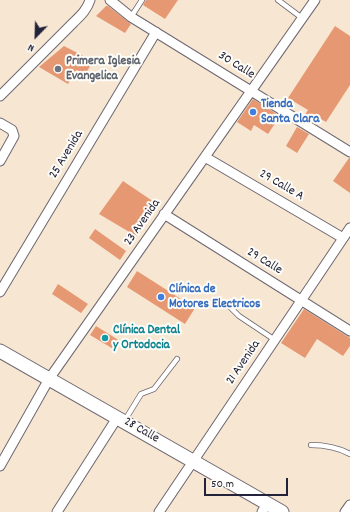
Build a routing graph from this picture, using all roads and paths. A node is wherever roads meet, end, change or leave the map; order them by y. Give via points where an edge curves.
1 (90, 0) edge
2 (110, 0) edge
3 (142, 0) edge
4 (278, 0) edge
5 (315, 0) edge
6 (131, 17) junction
7 (302, 18) junction
8 (156, 32) junction
9 (251, 91) junction
10 (0, 96) edge
11 (0, 123) edge
12 (350, 152) edge
13 (205, 157) junction
14 (0, 160) edge
15 (164, 214) junction
16 (350, 228) edge
17 (344, 238) junction
18 (0, 292) edge
19 (301, 301) junction
20 (228, 305) dead end
21 (350, 331) edge
22 (275, 340) junction
23 (0, 351) edge
24 (177, 360) dead end
25 (49, 379) junction
26 (120, 419) junction
27 (311, 445) dead end
28 (350, 454) edge
29 (194, 461) junction
30 (0, 466) edge
31 (350, 505) edge
32 (264, 508) edge
33 (57, 512) edge
34 (159, 512) edge
35 (282, 512) edge
36 (345, 512) edge

1 - 10 street via 83,13
2 - 6 street, 30 Calle
3 - 6 lane
4 - 7 lane
5 - 7 street, 23 Avenida
6 - 8 street, 30 Calle
7 - 9 street, 23 Avenida
8 - 9 street, 30 Calle
8 - 18 street, 25 Avenida
9 - 12 street, 30 Calle
9 - 13 street, 23 Avenida
11 - 14 street via 14,133
13 - 15 street, 23 Avenida
13 - 17 street, 29 Calle A
15 - 19 street, 29 Calle
15 - 25 street, 23 Avenida
16 - 17 street, 21 Avenida
17 - 19 street, 21 Avenida
19 - 21 street, 29 Calle
19 - 22 street, 21 Avenida
20 - 22 lane via 239,316
22 - 29 street, 21 Avenida
23 - 25 street, 28 Calle
24 - 26 lane via 154,389 141,394
25 - 26 street, 28 Calle
25 - 30 street, 23 Avenida
26 - 29 street, 28 Calle
26 - 33 street
27 - 28 lane via 323,445
29 - 32 street, 28 Calle
29 - 34 street, 21 Avenida
31 - 36 street
32 - 35 street, 28 Calle

